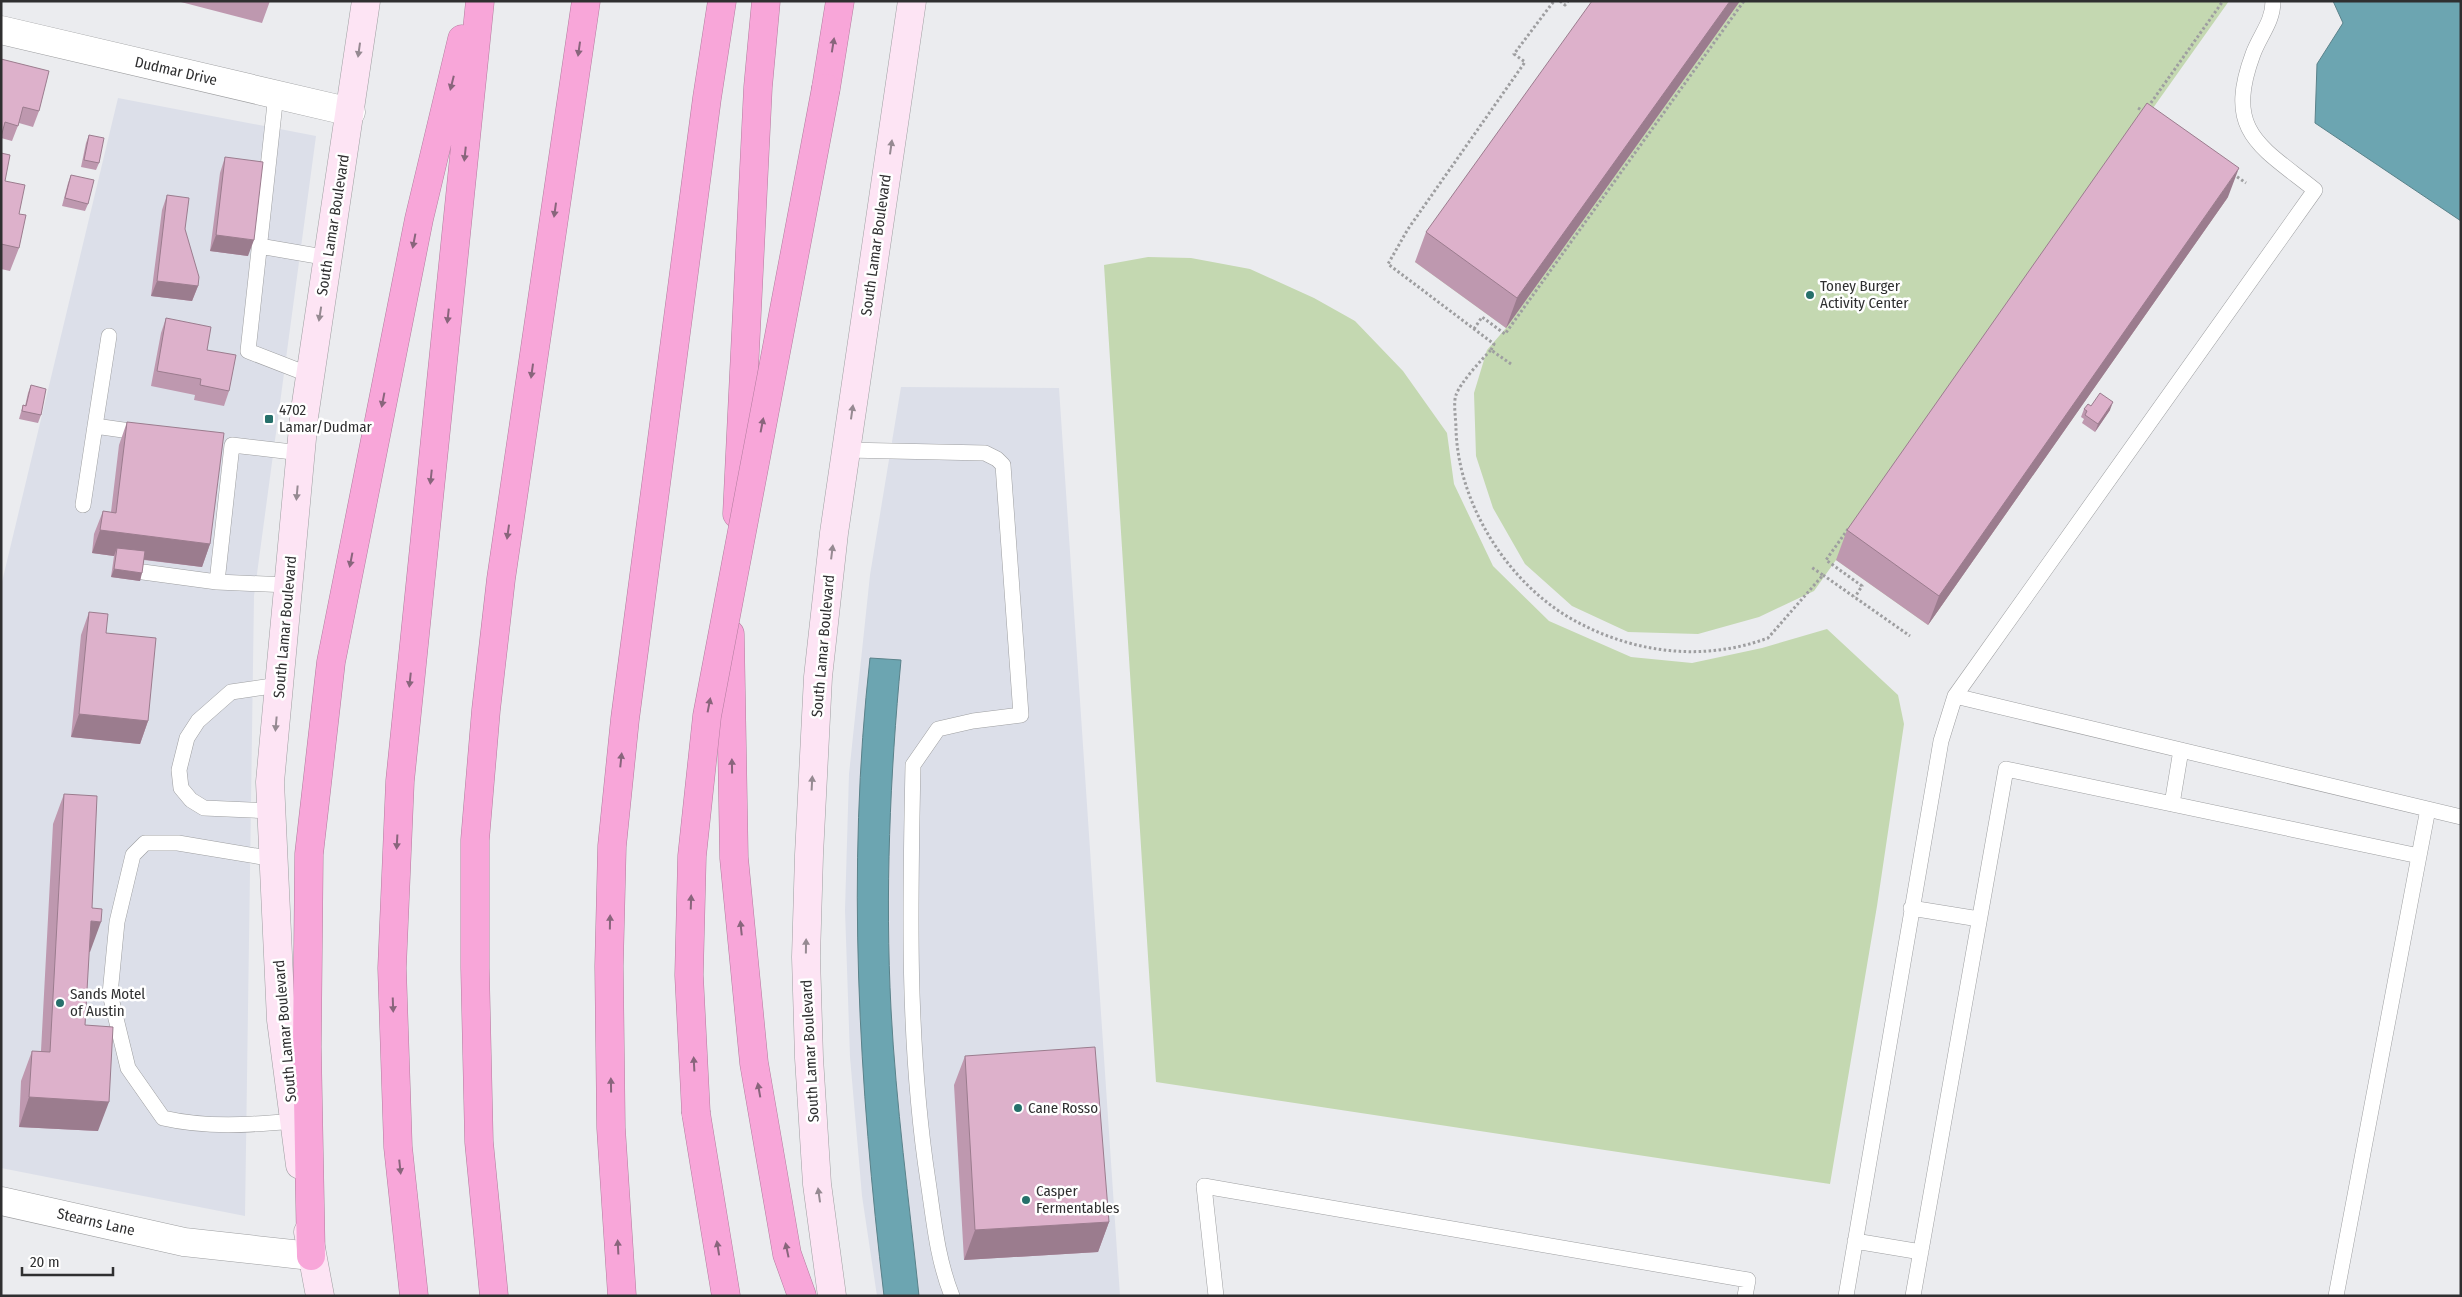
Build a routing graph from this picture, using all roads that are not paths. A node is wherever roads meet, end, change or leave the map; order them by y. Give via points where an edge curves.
1 (366, 1) edge
2 (471, 1) edge
3 (480, 1) edge
4 (586, 1) edge
5 (722, 1) edge
6 (766, 1) edge
7 (840, 1) edge
8 (912, 1) edge
9 (2273, 1) edge
10 (1, 30) edge
11 (276, 94) junction
12 (351, 112) junction
13 (259, 246) junction
14 (329, 258) junction
15 (109, 336) dead end
16 (310, 375) junction
17 (95, 426) junction
18 (160, 436) edge
19 (214, 443) edge
20 (232, 445) junction
21 (846, 450) junction
22 (301, 453) junction
23 (83, 505) dead end
24 (143, 572) edge
25 (217, 582) junction
26 (288, 585) junction
27 (279, 685) junction
28 (1955, 696) junction
29 (2181, 750) junction
30 (2172, 804) junction
31 (2428, 809) junction
32 (272, 811) junction
33 (2461, 816) edge
34 (2419, 856) junction
35 (274, 859) junction
36 (1911, 908) junction
37 (1980, 919) junction
38 (294, 1122) junction
39 (1, 1201) edge
40 (1855, 1241) junction
41 (1921, 1252) junction
42 (311, 1256) junction
43 (320, 1296) edge
44 (414, 1296) edge
45 (494, 1296) edge
46 (622, 1296) edge
47 (726, 1296) edge
48 (802, 1296) edge
49 (832, 1296) edge
50 (952, 1296) edge
51 (1216, 1296) edge
52 (1745, 1296) edge
53 (1846, 1296) edge
54 (1913, 1296) edge
55 (2336, 1296) edge

1 -> 12 main road, South Lamar Boulevard
2 -> 42 highway via 419,219 331,662 310,854 307,1047
3 -> 44 highway via 400,780 392,968 398,1147
4 -> 45 highway via 501,579 475,840 479,1142
46 -> 5 highway via 611,1128 609,966 612,846 626,709
48 -> 6 highway via 787,1254 754,1063 734,858 729,658 758,87
47 -> 7 highway, bridge via 696,1113 689,975 692,856 707,716
21 -> 8 main road, South Lamar Boulevard
9 - 28 lane via 2273,14 2244,80 2242,110 2248,129 2261,146 2314,190
10 - 11 street, Dudmar Drive
11 - 12 street, Dudmar Drive
11 - 13 lane
12 - 14 main road, South Lamar Boulevard
13 - 14 lane
13 - 16 lane via 248,351
14 -> 16 main road, South Lamar Boulevard
15 - 17 lane
16 - 22 main road, South Lamar Boulevard
17 - 18 lane
17 - 23 lane
19 - 20 lane
20 - 22 lane
20 - 25 lane
49 -> 21 main road, South Lamar Boulevard via 818,1184 806,957 818,677
21 - 50 lane via 985,453 1003,465 1021,715 973,721 938,730 913,765 912,1034 927,1176 941,1267
22 -> 26 main road, South Lamar Boulevard
24 - 25 lane
25 - 26 lane
26 - 27 main road, South Lamar Boulevard
27 -> 32 main road, South Lamar Boulevard via 270,782
27 - 32 lane via 231,692 198,720 187,738 179,770 181,788 204,808
28 - 29 lane
28 - 36 lane via 1941,741
29 - 30 lane
29 - 31 lane
30 - 34 lane
30 - 37 lane via 2006,769
31 - 33 lane
31 - 34 lane
32 - 35 main road, South Lamar Boulevard
34 - 55 lane
35 - 38 main road, South Lamar Boulevard via 281,1020
35 - 38 lane via 178,843 145,843 133,855 117,922 110,994 128,1068 163,1118 240,1126
36 - 37 lane
36 - 40 lane
37 - 41 lane
38 - 42 main road, South Lamar Boulevard
39 - 42 street, Stearns Lane via 184,1242
40 - 41 lane
40 - 53 lane
41 - 54 lane
42 - 43 main road, South Lamar Boulevard
51 - 52 lane via 1204,1186 1748,1280

